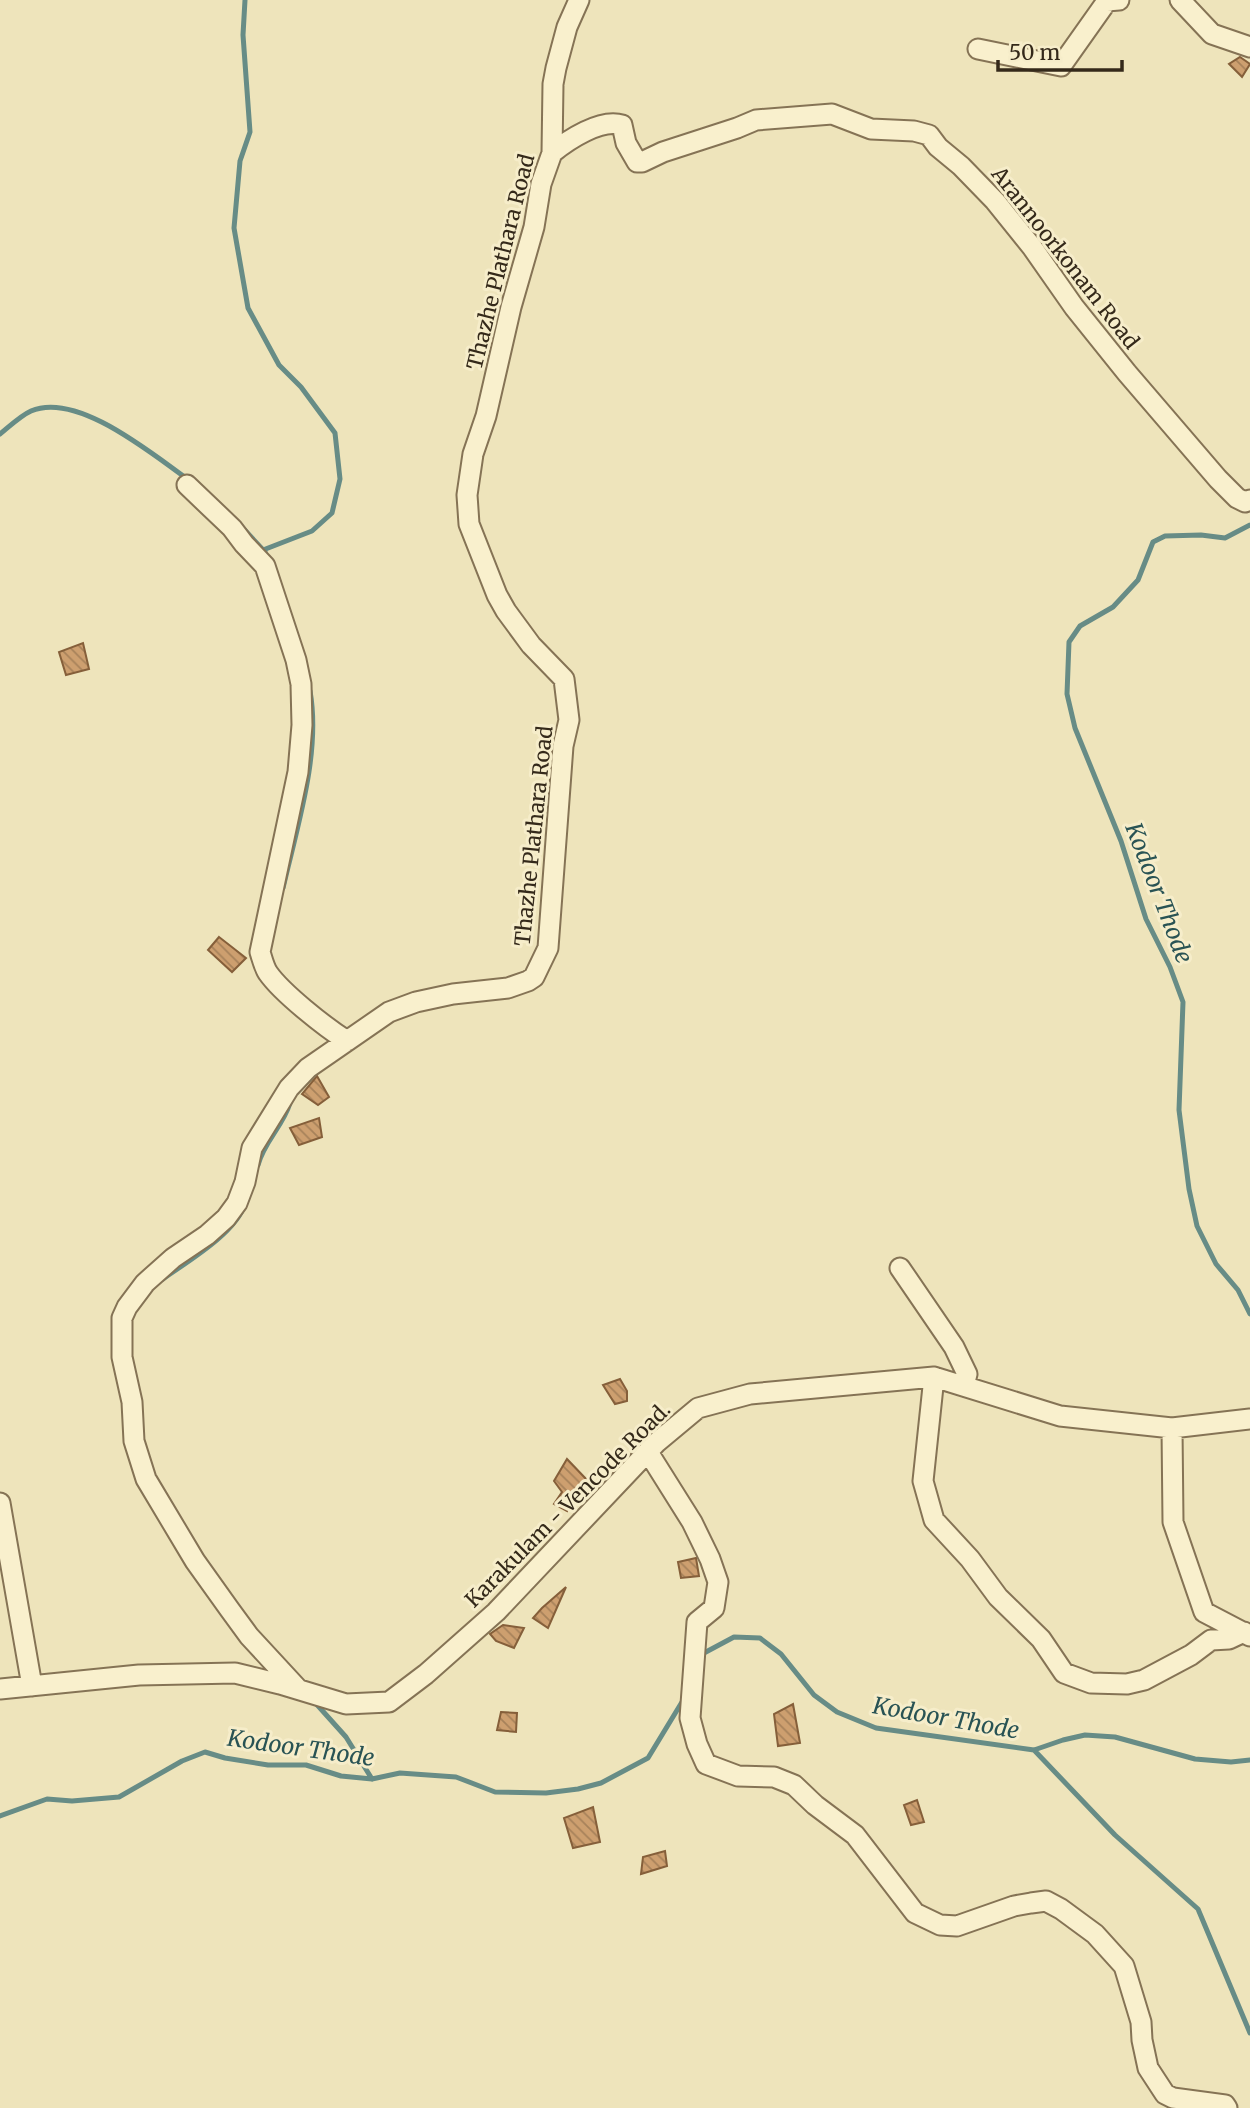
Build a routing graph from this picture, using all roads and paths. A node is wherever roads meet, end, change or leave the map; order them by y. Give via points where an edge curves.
1 (579, 0) edge
2 (1119, 0) edge
3 (1180, 0) edge
4 (1250, 47) edge
5 (978, 49) dead end
6 (552, 153) junction
7 (187, 485) dead end
8 (1250, 500) edge
9 (347, 1041) junction
10 (900, 1268) dead end
11 (934, 1377) junction
12 (964, 1386) junction
13 (1250, 1419) edge
14 (1172, 1428) junction
15 (648, 1452) junction
16 (0, 1503) edge
17 (1247, 1634) edge
18 (32, 1686) junction
19 (0, 1689) edge
20 (305, 1692) junction
21 (1227, 2108) edge

1 - 6 street, Thazhe Plathara Road via 553,84
2 - 5 street via 1107,1 1060,66
3 - 4 street via 1212,34
6 - 8 street, Arannoorkonam Road via 608,123 622,125 637,162 756,120 832,114 871,130 929,135 995,201 1074,307 1218,479 1237,498
6 - 9 street, Thazhe Plathara Road via 473,454 467,495 469,524 506,611 564,679 569,720 563,746 548,948 528,981 416,1002 389,1012
7 - 9 street via 265,566 301,684 298,772 260,952 276,981
9 - 20 street, Thazhe Plathara Road via 294,1081 252,1147 237,1203 207,1235 145,1283 120,1325 134,1441 146,1479 249,1636
10 - 12 street via 954,1347 967,1374
11 - 12 street, Karakulam - Vencode Road.
11 - 15 street, Karakulam - Vencode Road. via 750,1394 698,1408
11 - 17 street via 923,1480 934,1520 998,1597 1041,1639 1063,1673 1091,1684 1127,1684 1144,1680 1211,1640
12 - 14 street, Karakulam - Vencode Road. via 1060,1416
13 - 14 street, Karakulam - Vencode Road.
14 - 17 street via 1173,1522 1204,1612
15 - 20 street, Karakulam - Vencode Road. via 496,1612 389,1702 346,1704
15 - 21 street via 692,1522 718,1582 714,1608 697,1622 694,1654 690,1718 706,1764 738,1776 774,1777 794,1785 855,1835 915,1913 940,1925 957,1926 1014,1906 1046,1901 1061,1909 1095,1934 1124,1966 1141,2022 1148,2068 1165,2094
16 - 18 street
18 - 19 street, Karakulam - Vencode Road.
18 - 20 street, Karakulam - Vencode Road. via 139,1675 235,1674

